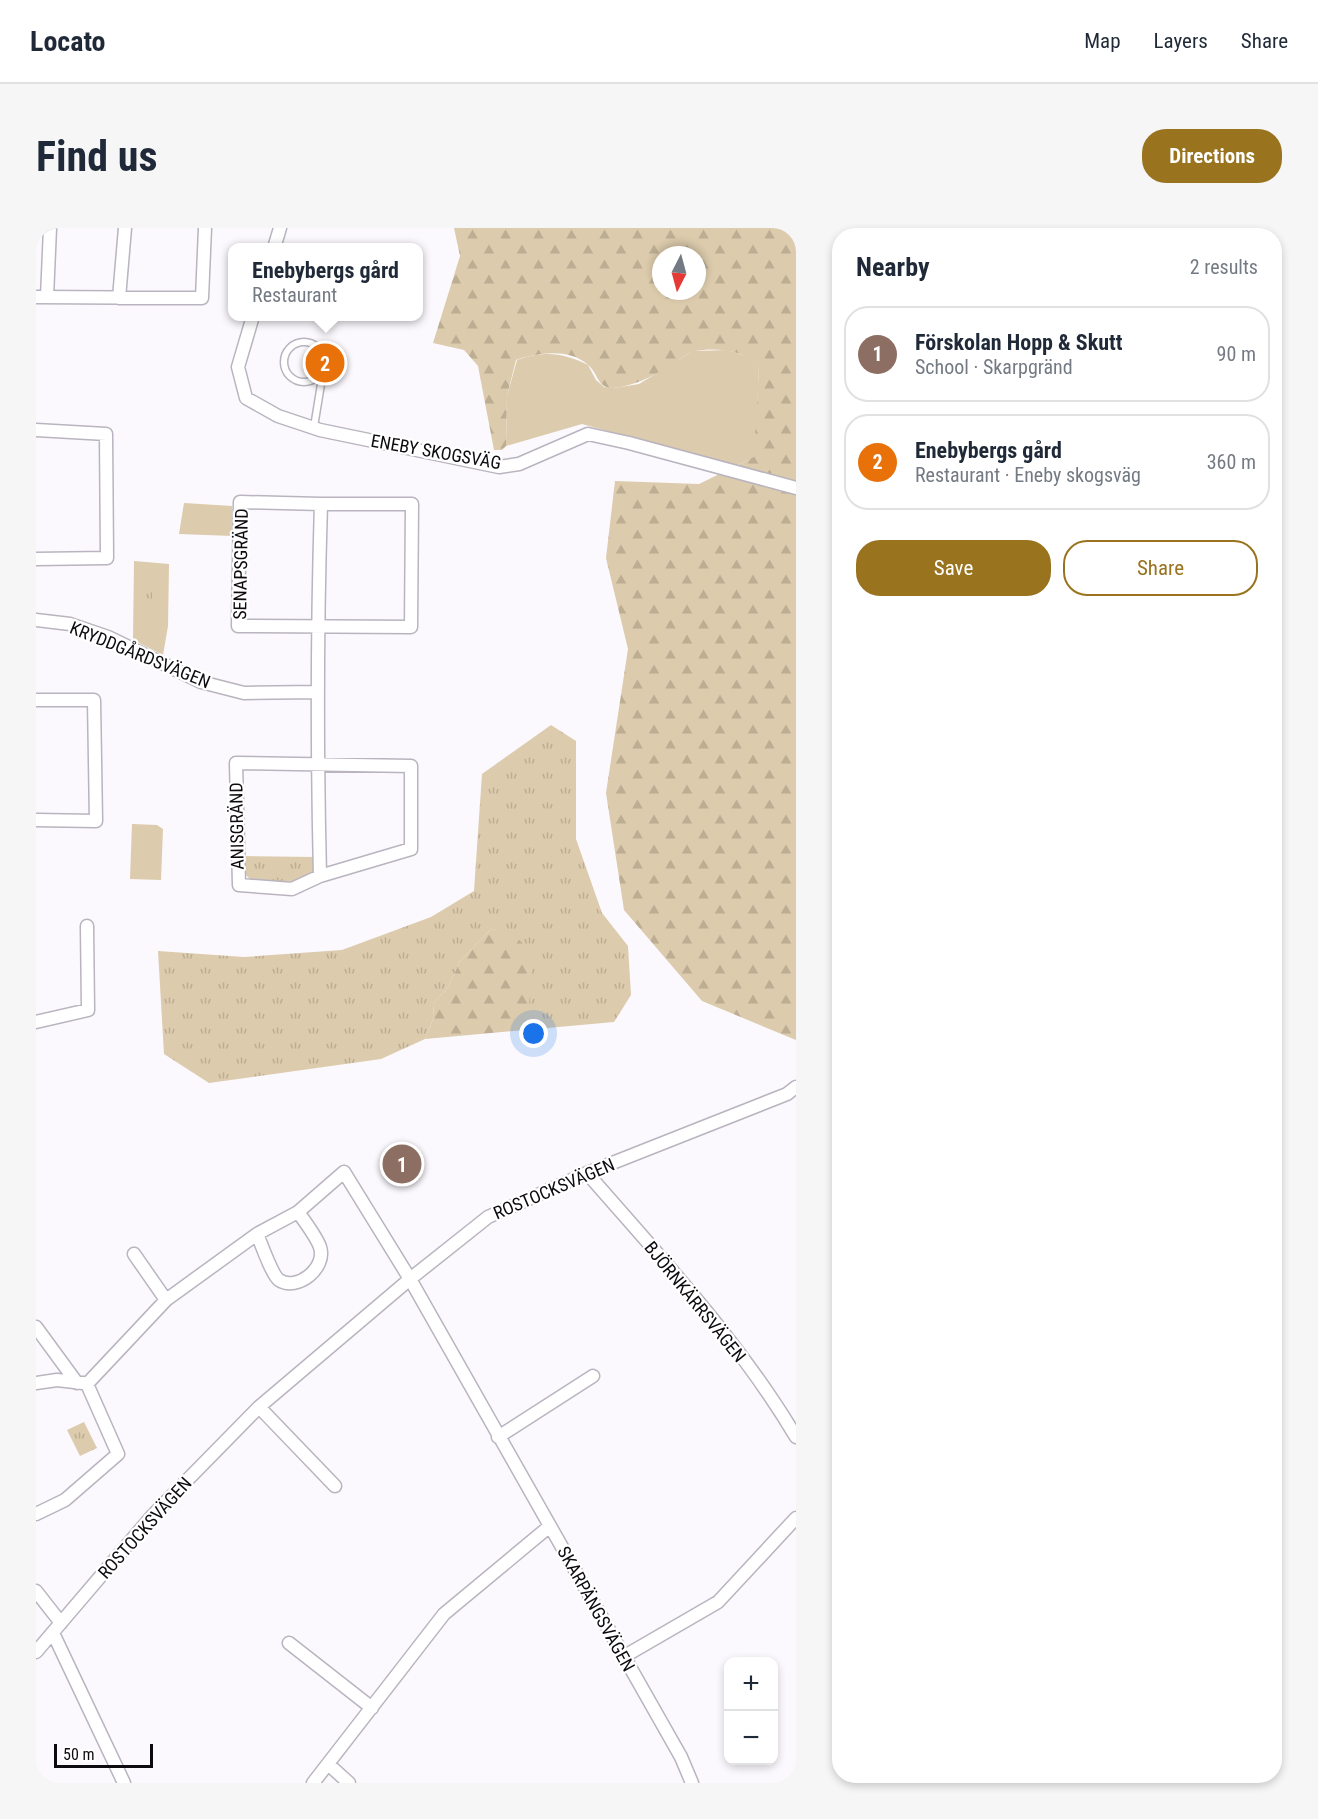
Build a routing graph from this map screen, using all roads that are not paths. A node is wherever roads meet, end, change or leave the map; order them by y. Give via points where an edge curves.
1 (50, 228) edge
2 (125, 228) edge
3 (205, 228) edge
4 (280, 228) edge
5 (276, 243) edge
6 (42, 297) edge
7 (119, 298) junction
8 (252, 321) edge
9 (323, 368) junction
10 (314, 428) junction
11 (36, 430) edge
12 (796, 488) edge
13 (321, 504) junction
14 (36, 559) edge
15 (36, 620) edge
16 (318, 627) junction
17 (316, 692) junction
18 (36, 700) edge
19 (317, 764) junction
20 (36, 820) edge
21 (320, 876) junction
22 (87, 926) dead end
23 (36, 1022) edge
24 (796, 1088) edge
25 (587, 1173) junction
26 (298, 1212) junction
27 (257, 1234) junction
28 (134, 1254) dead end
29 (410, 1279) junction
30 (166, 1300) junction
31 (36, 1326) edge
32 (593, 1376) dead end
33 (36, 1383) edge
34 (82, 1383) junction
35 (259, 1407) junction
36 (498, 1437) junction
37 (796, 1437) edge
38 (335, 1486) dead end
39 (36, 1514) edge
40 (796, 1518) edge
41 (550, 1526) junction
42 (36, 1591) edge
43 (57, 1628) junction
44 (289, 1643) dead end
45 (36, 1652) edge
46 (623, 1657) junction
47 (372, 1708) junction
48 (328, 1764) junction
49 (124, 1783) edge
50 (313, 1783) edge
51 (350, 1783) edge
52 (692, 1783) edge

1 - 6 street
2 - 7 street
3 - 7 street via 201,298
4 - 5 street
6 - 7 street
8 - 10 street, ENEBY SKOGSVÄG via 238,368 246,398 278,416
9 - 9 lane via 314,380 298,381 285,371 285,354 295,343 310,343 322,353
9 - 10 lane
10 - 12 street, ENEBY SKOGSVÄG via 499,467 519,464 588,435 629,442
11 - 14 street via 106,434 107,558
13 - 16 street
13 - 16 street, SENAPSGRÄND via 240,502 238,626
13 - 16 street, SENAPSGRÄND via 412,504 411,627
15 - 17 street, KRYDDGÅRDSVÄGEN via 70,624 108,638 211,685 244,693
16 - 17 street
17 - 19 street
18 - 20 street via 94,700 96,821
19 - 21 street
19 - 21 street, ANISGRÄND via 411,766 411,849
19 - 21 street, ANISGRÄND via 236,763 239,885 292,889
22 - 23 street via 88,1010
24 - 25 street, ROSTOCKSVÄGEN
25 - 29 street, ROSTOCKSVÄGEN via 488,1217
25 - 37 street, BJÖRNKÄRRSVÄGEN via 686,1287 780,1410
26 - 27 street
26 - 27 street via 321,1248 316,1268 303,1281 292,1284 278,1279
26 - 29 street, SKARPÄNGSVÄGEN via 344,1172
27 - 30 street
28 - 30 street
29 - 35 street, ROSTOCKSVÄGEN
29 - 36 street, SKARPÄNGSVÄGEN
30 - 34 street
31 - 34 street
32 - 36 street
33 - 34 street
34 - 39 street via 118,1454 65,1500
35 - 38 street
35 - 43 street, ROSTOCKSVÄGEN via 152,1516
36 - 41 street, SKARPÄNGSVÄGEN
40 - 46 street via 718,1602
41 - 46 street, SKARPÄNGSVÄGEN
41 - 47 street via 444,1614
42 - 43 street
43 - 45 street, ROSTOCKSVÄGEN
43 - 49 street
44 - 47 street
46 - 52 street, SKARPÄNGSVÄGEN
47 - 48 street
48 - 50 street
48 - 51 street

